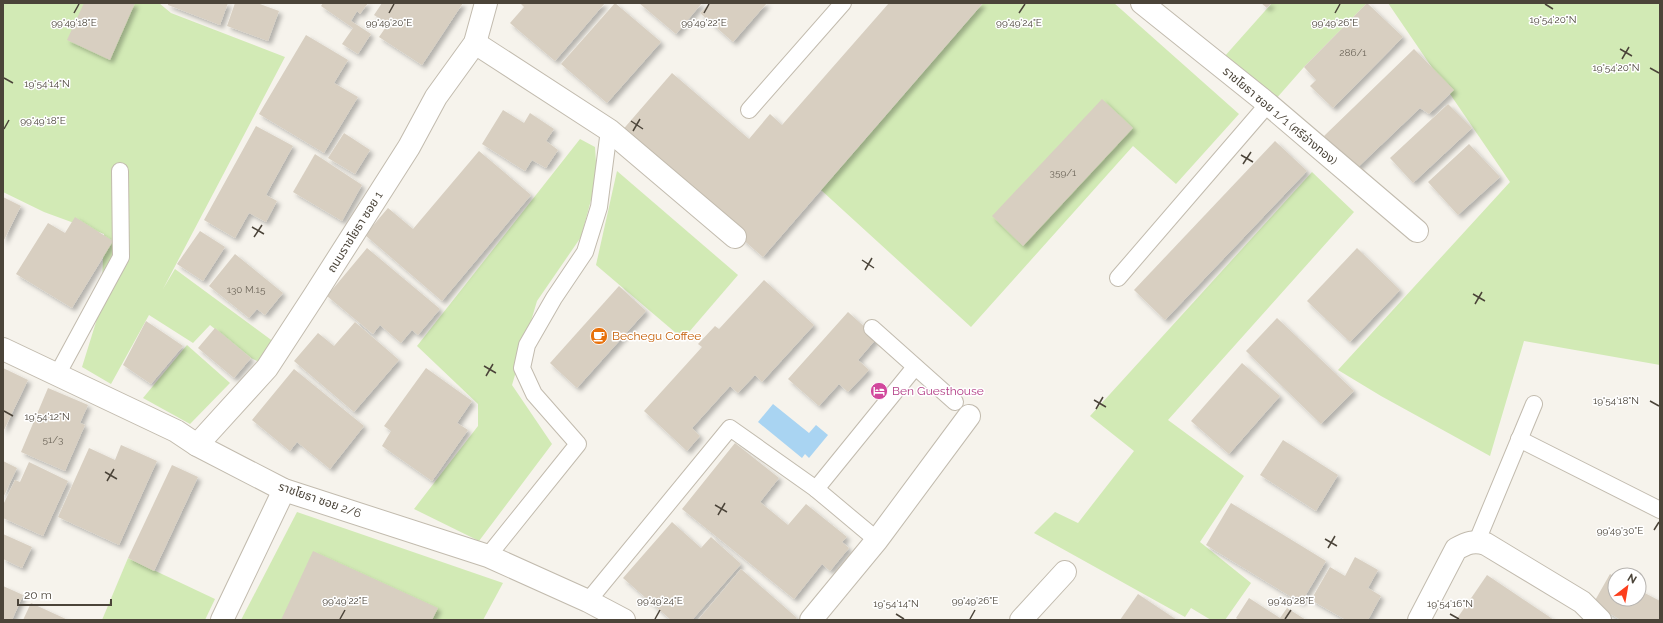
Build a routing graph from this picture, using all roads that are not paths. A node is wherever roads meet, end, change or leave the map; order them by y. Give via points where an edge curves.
1 (486, 3) edge
2 (843, 3) edge
3 (1142, 3) edge
4 (475, 43) junction
5 (1268, 104) junction
6 (749, 110) dead end
7 (608, 130) junction
8 (120, 171) dead end
9 (1417, 231) dead end
10 (735, 237) dead end
11 (1118, 278) dead end
12 (872, 328) dead end
13 (3, 349) edge
14 (915, 367) junction
15 (57, 375) junction
16 (1534, 404) dead end
17 (962, 409) joint
18 (1519, 439) junction
19 (197, 445) junction
20 (816, 489) junction
21 (284, 490) junction
22 (1660, 510) edge
23 (877, 540) junction
24 (1481, 543) junction
25 (488, 556) junction
26 (1065, 572) dead end
27 (588, 601) junction
28 (222, 620) edge
29 (624, 620) edge
30 (811, 620) edge
31 (1021, 620) edge
32 (1420, 620) edge
33 (1600, 620) edge

1 - 4 street, ถนนราชโยธา ซอย 1
2 - 6 lane
3 - 5 street, ราชโยธา ซอย 1/1 (ศรีอ่างทอง)
4 - 7 street
4 - 19 street, ถนนราชโยธา ซอย 1 via 436,97 409,147 267,368
5 - 9 street, ราชโยธา ซอย 1/1 (ศรีอ่างทอง)
5 - 11 lane
7 - 10 street
7 - 25 lane via 599,207 585,252 527,345 522,368 534,394 578,444
8 - 15 lane via 120,257
12 - 14 lane
13 - 15 street, ราชโยธา ซอย 2/6
14 - 17 lane
14 - 20 lane
15 - 19 street, ราชโยธา ซอย 2/6 via 176,431
16 - 18 lane
17 - 23 street
18 - 22 lane
18 - 24 lane
19 - 21 street, ราชโยธา ซอย 2/6
20 - 23 lane
20 - 27 lane via 730,428
21 - 25 street, ราชโยธา ซอย 2/6
21 - 28 street
23 - 30 street
24 - 32 street via 1467,544 1456,549
24 - 33 street via 1582,602
25 - 27 street, ราชโยธา ซอย 2/6
26 - 31 street
27 - 29 street, ราชโยธา ซอย 2/6

